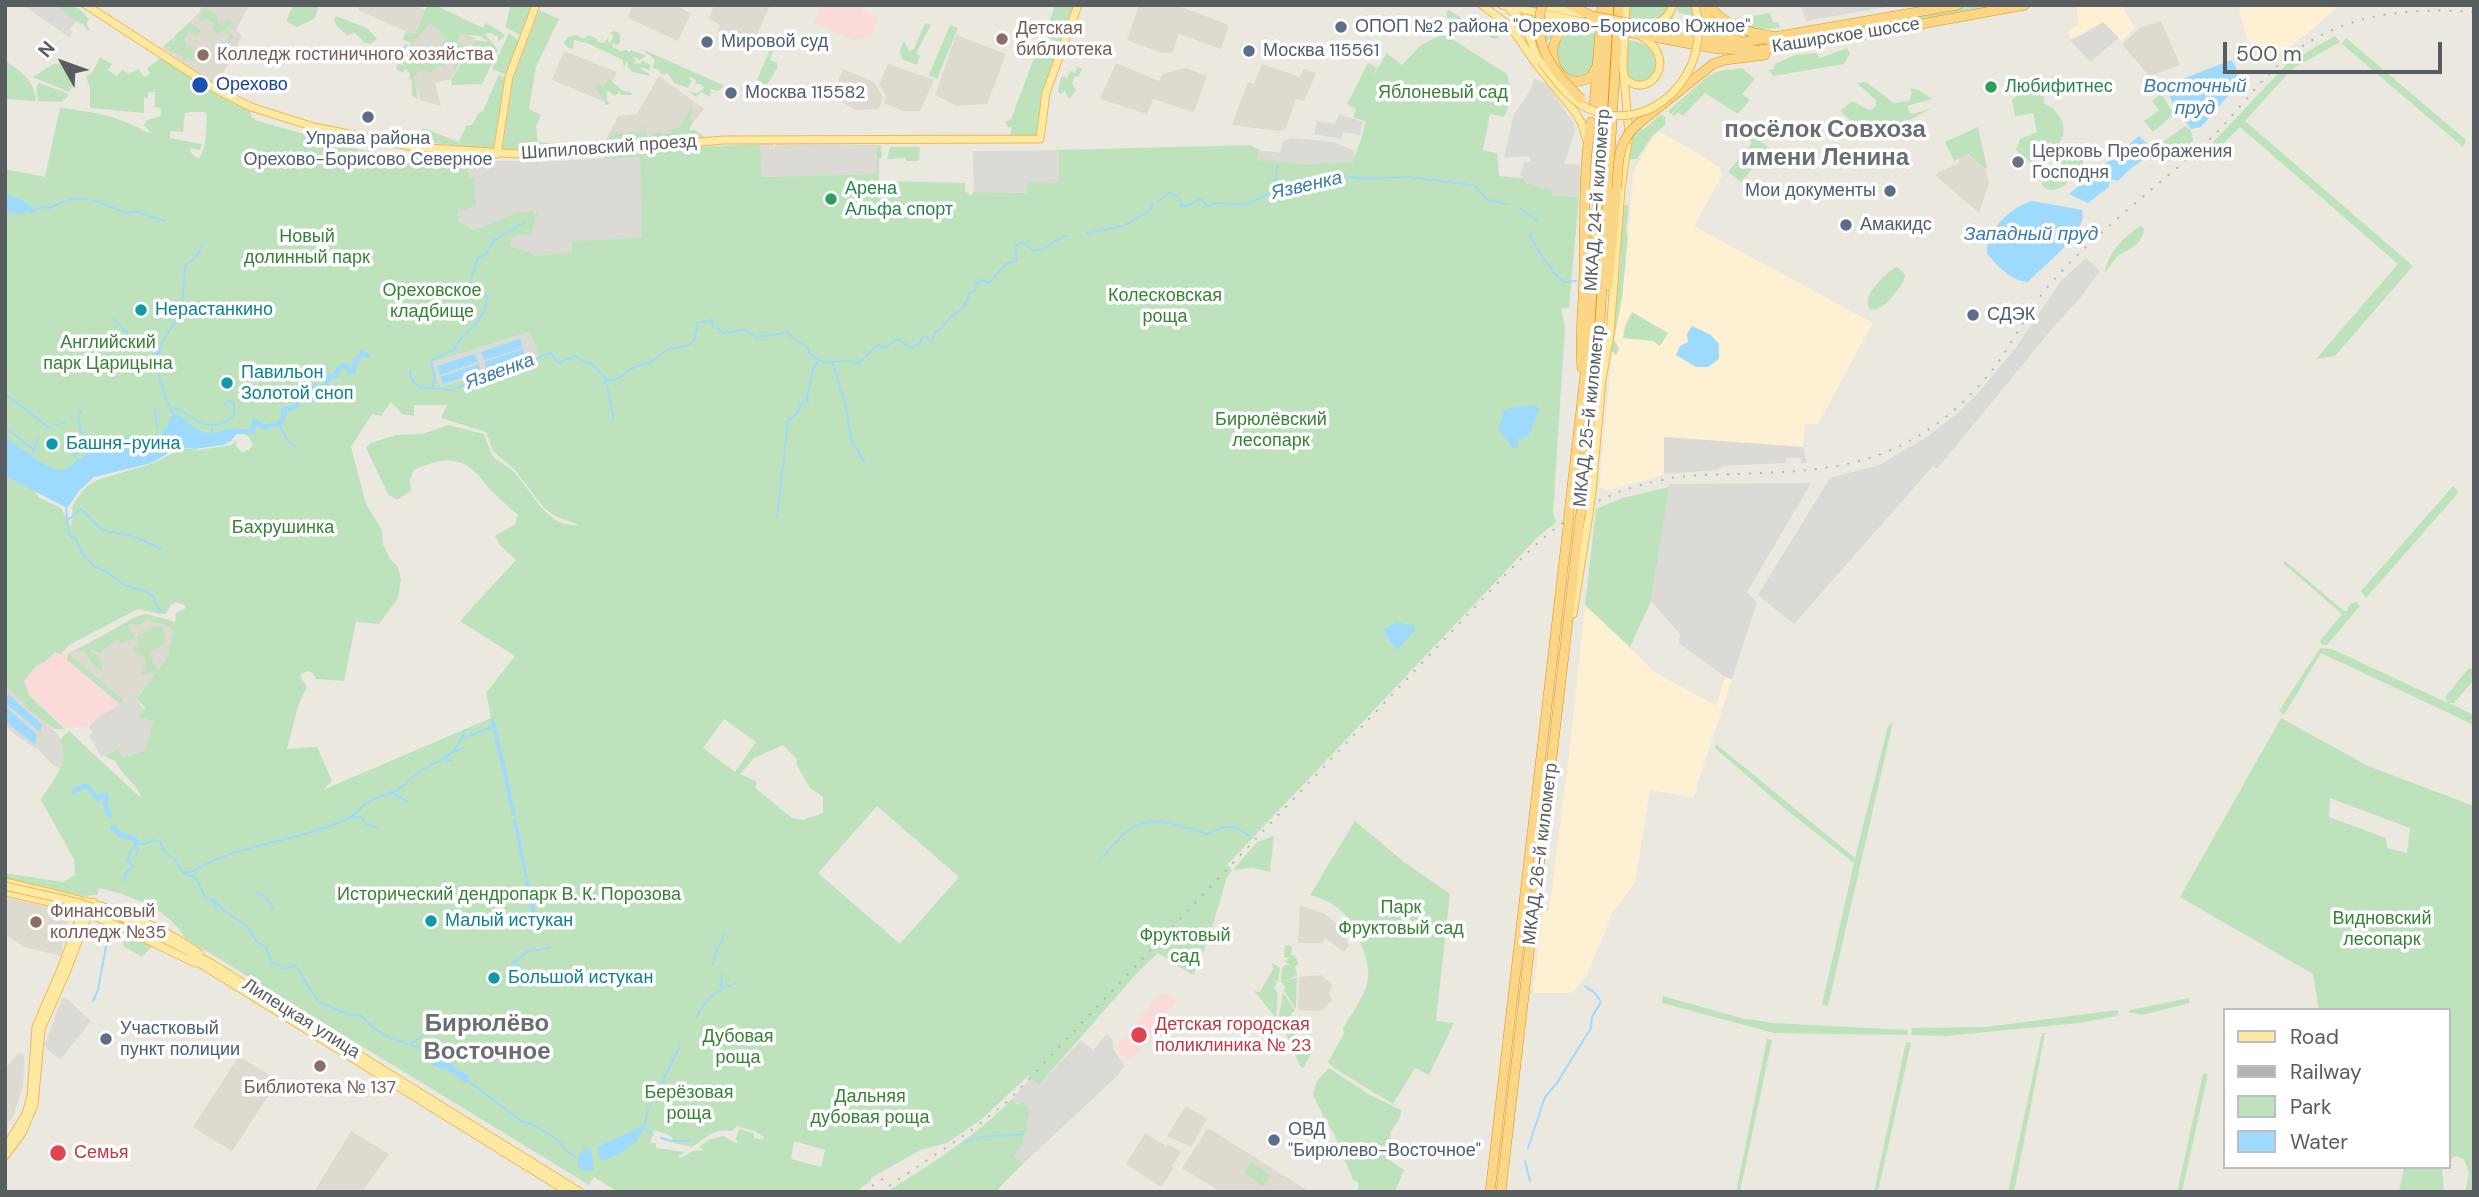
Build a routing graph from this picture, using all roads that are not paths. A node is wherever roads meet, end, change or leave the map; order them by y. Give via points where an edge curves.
1 (86, 5) edge
2 (536, 5) edge
3 (1078, 5) edge
4 (1482, 5) edge
5 (1501, 5) edge
6 (1541, 5) edge
7 (1570, 5) edge
8 (1602, 5) edge
9 (1609, 5) edge
10 (1619, 5) edge
11 (1626, 5) edge
12 (1673, 5) edge
13 (1696, 5) edge
14 (1708, 5) edge
15 (1958, 5) edge
16 (2025, 5) edge
17 (1590, 20) junction
18 (1635, 29) junction
19 (1784, 37) junction
20 (1753, 42) junction
21 (1806, 46) junction
22 (1599, 61) junction
23 (1623, 75) junction
24 (1594, 107) dead end
25 (1591, 122) dead end
26 (1587, 148) junction
27 (497, 154) junction
28 (1608, 197) joint
29 (1592, 287) junction
30 (1600, 318) junction
31 (1583, 395) junction
32 (1587, 494) junction
33 (1555, 634) joint
34 (1566, 635) joint
35 (1562, 670) junction
36 (5, 887) edge
37 (89, 901) junction
38 (85, 912) junction
39 (208, 965) junction
40 (1510, 1071) junction
41 (5, 1148) edge
42 (5, 1156) edge
43 (1490, 1188) edge
44 (568, 1192) edge
45 (580, 1192) edge
46 (1501, 1192) edge

1 - 27 main road, Шипиловский проезд via 217,90 261,112 372,140
2 - 27 main road via 509,77
3 - 27 main road, Шипиловский проезд via 1046,93 1040,139 734,140 548,156
4 - 26 main road via 1510,26 1575,112
5 - 13 main road, bridge via 1520,18 1541,62 1569,96 1589,109 1612,115 1642,111 1673,93 1698,49
5 - 17 main road, Каширское шоссе
6 - 17 main road, Каширское шоссе
6 - 29 highway, bridge via 1539,29 1547,60 1581,99 1593,125 1589,201
7 - 17 highway
8 - 22 highway
9 - 29 highway, МКАД, 24-й километр
10 - 28 highway, МКАД, 24-й километр
11 - 23 main road
12 - 18 main road via 1662,21
13 - 20 highway via 1726,35
14 - 19 highway via 1741,30
15 - 19 highway, Каширское шоссе
16 - 21 highway, Каширское шоссе
17 - 18 highway, Каширское шоссе, bridge
17 - 22 highway via 1559,34 1553,44 1553,62 1565,77 1580,82 1591,77
18 - 20 highway, Каширское шоссе via 1719,42
18 - 21 highway, Каширское шоссе via 1729,50
18 - 23 main road via 1655,47 1660,68 1654,79 1642,85
19 - 20 highway, Каширское шоссе
21 - 30 highway, bridge via 1713,64 1629,131 1620,147 1608,285
22 - 24 highway
23 - 32 main road via 1629,133 1609,345
25 - 26 highway
26 - 31 highway via 1580,345
28 - 30 highway, МКАД, 25-й километр
29 - 31 highway, МКАД, 24-й километр
30 - 32 highway, МКАД, 25-й километр
31 - 33 highway, МКАД, 25-й километр, bridge
32 - 34 highway, МКАД, 25-й километр, bridge
32 - 35 main road, bridge via 1589,514
33 - 40 highway, МКАД, 26-й километр
34 - 35 highway, МКАД, 26-й километр
35 - 40 highway, МКАД, 26-й километр
36 - 37 main road
36 - 38 main road
36 - 39 main road, Липецкая улица, bridge via 80,902
37 - 38 main road
37 - 39 main road via 155,927 191,947
38 - 39 main road
38 - 41 main road via 36,1027 31,1096 26,1114
38 - 42 main road via 71,962 41,1029 34,1105
39 - 44 main road, Липецкая улица
39 - 45 main road, Липецкая улица
40 - 43 highway
40 - 46 highway

